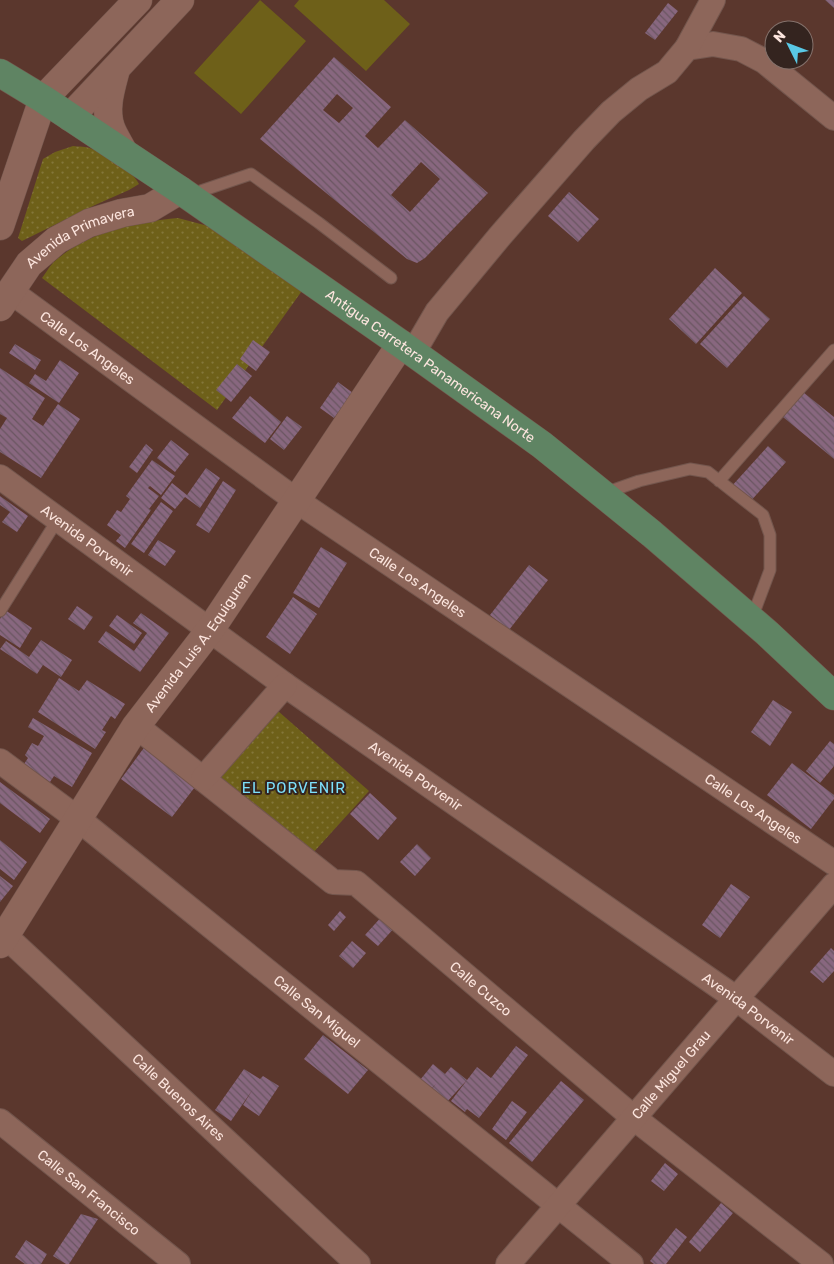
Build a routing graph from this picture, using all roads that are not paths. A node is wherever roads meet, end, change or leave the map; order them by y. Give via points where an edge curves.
1 (138, 0) edge
2 (180, 0) edge
3 (713, 0) edge
4 (687, 48) junction
5 (116, 69) junction
6 (0, 73) edge
7 (43, 99) junction
8 (70, 117) junction
9 (834, 118) edge
10 (124, 152) junction
11 (184, 192) junction
12 (0, 226) edge
13 (391, 278) dead end
14 (5, 299) edge
15 (407, 348) junction
16 (834, 350) edge
17 (0, 477) edge
18 (719, 481) junction
19 (602, 494) junction
20 (297, 501) junction
21 (58, 519) junction
22 (0, 611) edge
23 (751, 620) junction
24 (210, 630) junction
25 (284, 685) junction
26 (834, 696) edge
27 (136, 726) junction
28 (0, 761) edge
29 (203, 779) junction
30 (78, 819) junction
31 (834, 863) edge
32 (834, 885) edge
33 (2, 937) edge
34 (737, 999) junction
35 (834, 1074) edge
36 (634, 1118) junction
37 (0, 1121) edge
38 (559, 1205) junction
39 (350, 1261) edge
40 (178, 1264) edge
41 (508, 1264) edge
42 (631, 1264) edge
43 (821, 1264) edge

1 - 7 street
2 - 5 street
3 - 4 street
4 - 9 street via 713,44 742,49 764,61
4 - 15 street via 667,72 639,89 584,140
5 - 8 street
5 - 10 street via 108,111 111,127
6 - 7 main road, Antigua Carretera Panamericana Norte
7 - 8 main road, Antigua Carretera Panamericana Norte
7 - 12 street
8 - 10 main road, Antigua Carretera Panamericana Norte
10 - 11 main road, Antigua Carretera Panamericana Norte
11 - 13 lane via 251,174
11 - 14 street, Avenida Primavera via 150,208 90,223 57,240 29,264
11 - 15 main road, Antigua Carretera Panamericana Norte
14 - 20 street, Calle Los Angeles
15 - 19 main road, Antigua Carretera Panamericana Norte via 542,445
15 - 20 street, Avenida Luis A. Equiguren via 313,474
16 - 18 lane
17 - 21 street, Avenida Porvenir
18 - 19 lane via 708,472 690,469
18 - 23 lane via 763,515 770,535 770,570
19 - 23 main road, Antigua Carretera Panamericana Norte
20 - 24 street, Avenida Luis A. Equiguren
20 - 31 street, Calle Los Angeles
21 - 22 lane
21 - 24 street, Avenida Porvenir
23 - 26 main road, Antigua Carretera Panamericana Norte
24 - 25 street, Avenida Porvenir
24 - 27 street, Avenida Luis A. Equiguren
25 - 29 street
25 - 34 street, Avenida Porvenir
27 - 29 street, Calle Cuzco
27 - 30 street, Avenida Luis A. Equiguren
28 - 30 street, Calle San Miguel
29 - 36 street, Calle Cuzco via 333,882 356,882
30 - 33 street, Avenida Luis A. Equiguren
30 - 38 street, Calle San Miguel
32 - 34 street, Calle Miguel Grau
33 - 39 street, Calle Buenos Aires
34 - 35 street, Avenida Porvenir
34 - 36 street, Calle Miguel Grau
36 - 38 street, Calle Miguel Grau
36 - 43 street, Calle Cuzco
37 - 40 street, Calle San Francisco
38 - 41 street, Calle Miguel Grau
38 - 42 street, Calle San Miguel

